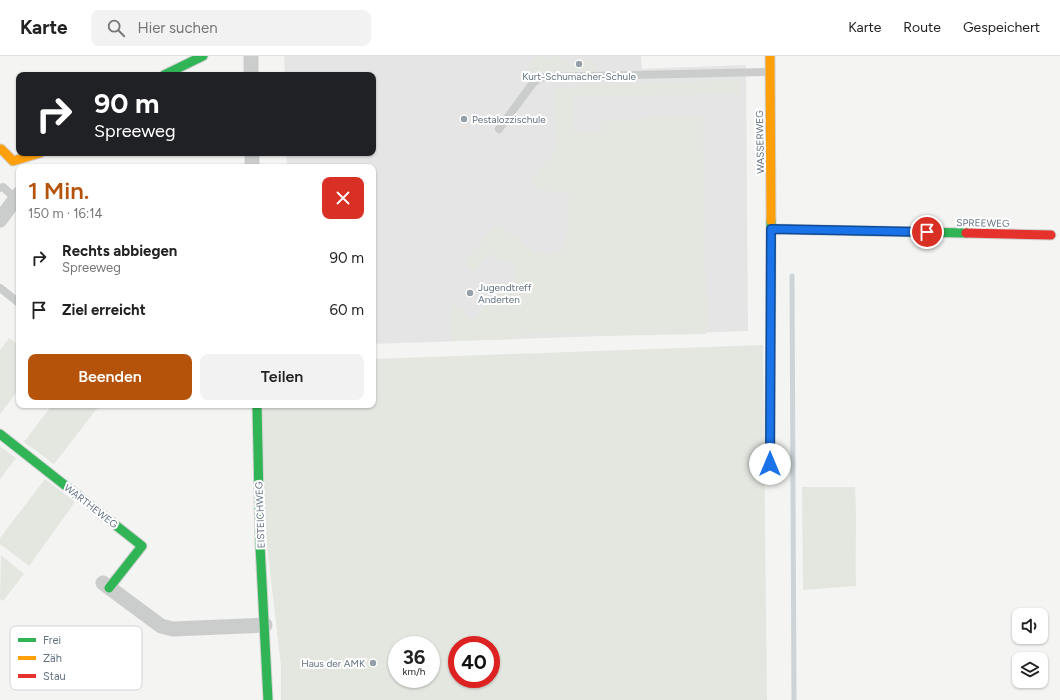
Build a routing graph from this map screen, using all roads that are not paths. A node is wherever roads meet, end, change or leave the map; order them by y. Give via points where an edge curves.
1 (203, 56) edge
2 (251, 56) edge
3 (770, 56) edge
4 (170, 72) edge
5 (251, 72) edge
6 (770, 72) junction
7 (499, 130) dead end
8 (0, 150) edge
9 (30, 156) edge
10 (0, 188) edge
11 (16, 195) edge
12 (16, 197) edge
13 (0, 220) edge
14 (771, 229) junction
15 (1051, 235) dead end
16 (0, 288) edge
17 (16, 301) edge
18 (257, 408) edge
19 (0, 434) edge
20 (770, 464) dead end
21 (105, 584) joint
22 (265, 625) junction
23 (268, 700) edge

1 - 4 street
2 - 5 street
3 - 6 street, WASSERWEG
6 - 7 lane via 540,78 533,83
6 - 14 street, WASSERWEG
8 - 9 street via 13,161
10 - 11 lane via 3,187
12 - 13 street
14 - 15 street, SPREEWEG
14 - 20 street, WASSERWEG
16 - 17 lane
18 - 22 street, EISTEICHWEG via 260,545
19 - 21 street, WARTHEWEG via 142,546
21 - 22 street, WARTHEWEG via 161,626 173,629
22 - 23 street, EISTEICHWEG

